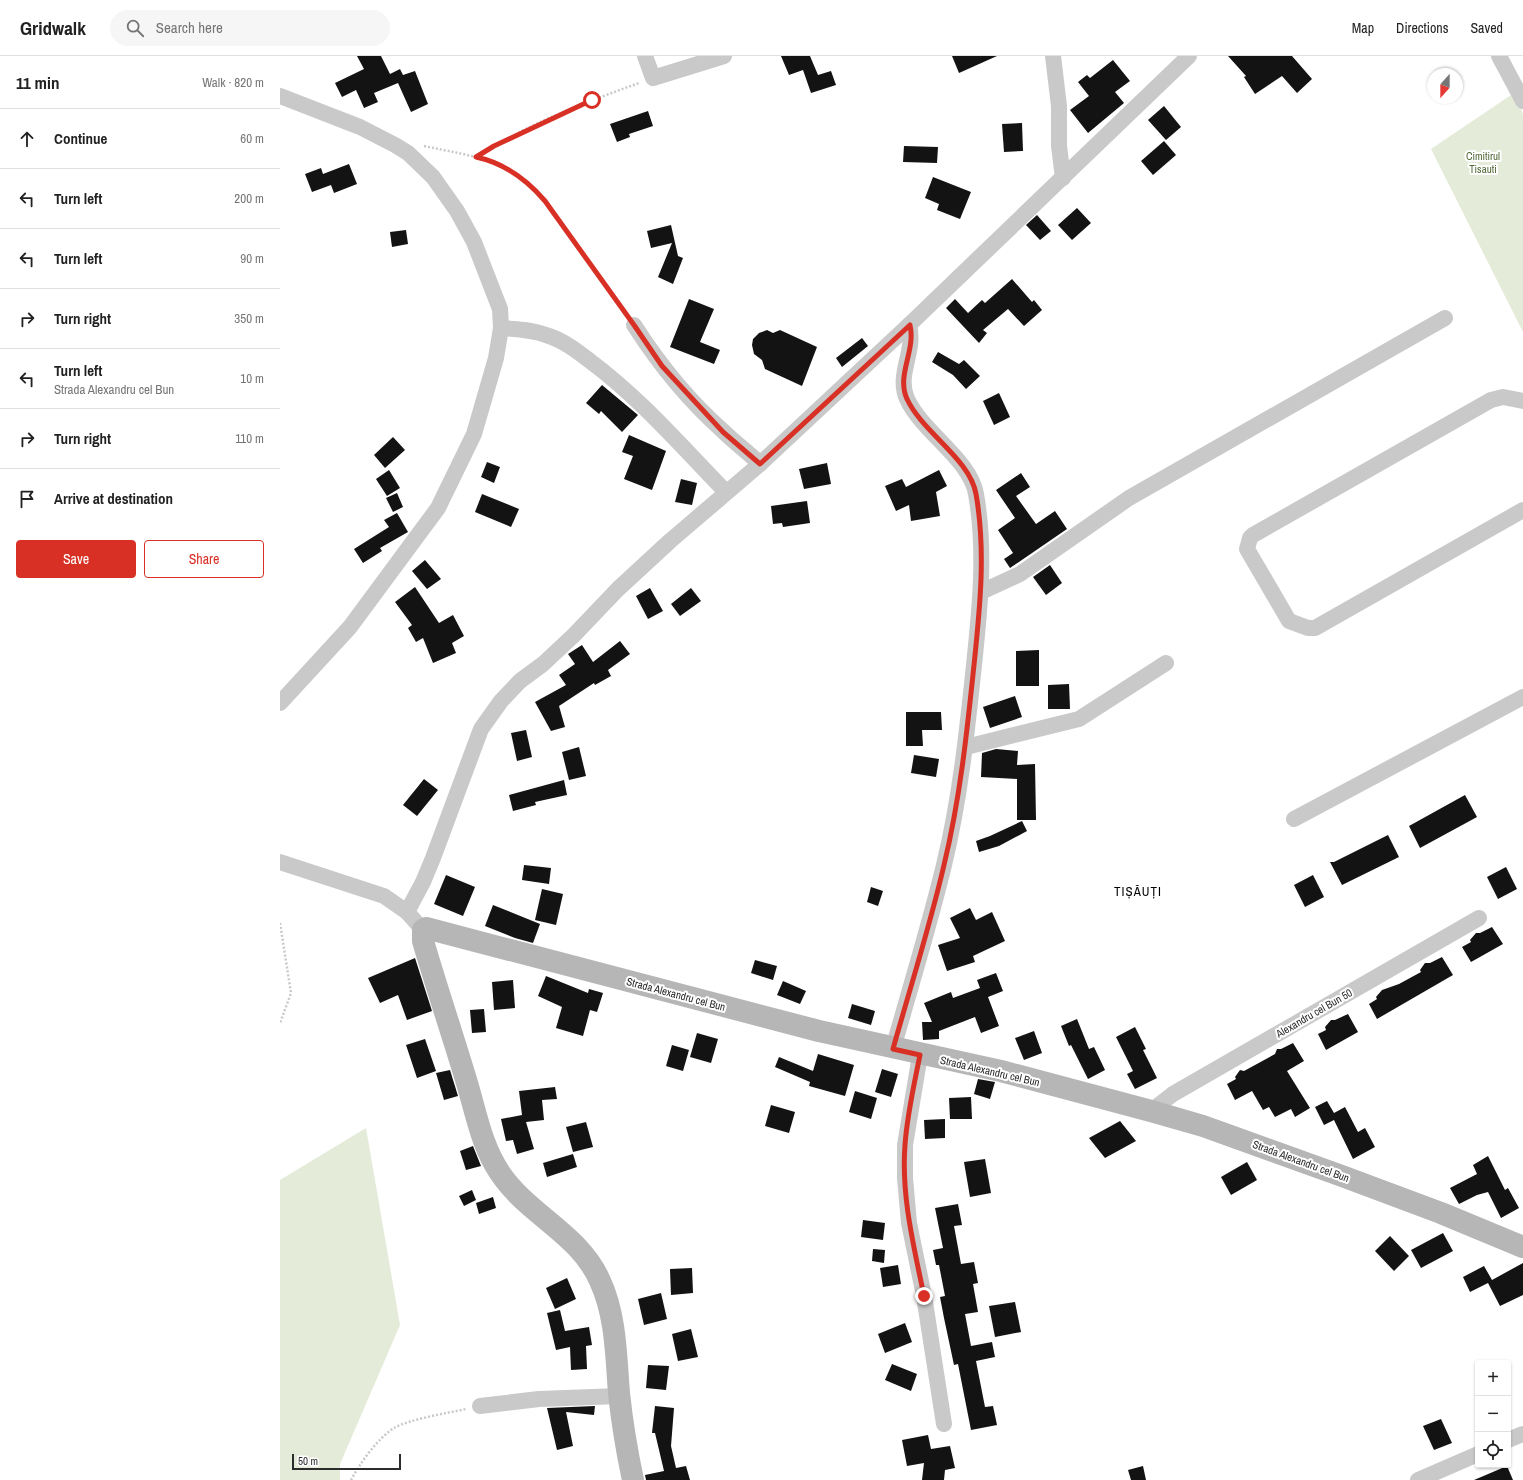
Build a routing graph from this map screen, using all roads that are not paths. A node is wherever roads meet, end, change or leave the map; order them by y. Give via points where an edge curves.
1 (644, 56) edge
2 (724, 56) edge
3 (1053, 56) edge
4 (1190, 56) edge
5 (1499, 56) edge
6 (280, 96) edge
7 (1523, 101) edge
8 (1063, 178) junction
9 (1445, 318) dead end
10 (634, 325) road end
11 (910, 325) junction
12 (502, 328) junction
13 (1523, 401) edge
14 (760, 464) junction
15 (726, 492) junction
16 (1523, 510) edge
17 (982, 592) junction
18 (1166, 663) dead end
19 (1523, 697) edge
20 (280, 703) edge
21 (966, 747) junction
22 (1294, 819) dead end
23 (280, 862) edge
24 (407, 912) junction
25 (1479, 918) dead end
26 (423, 930) junction
27 (893, 1049) junction
28 (920, 1055) junction
29 (1151, 1111) junction
30 (1523, 1247) edge
31 (620, 1396) junction
32 (480, 1406) road end
33 (944, 1424) dead end
34 (1523, 1434) edge
35 (1511, 1439) edge
36 (1475, 1455) edge
37 (633, 1480) edge
38 (1418, 1480) edge

1 - 2 street via 653,78
3 - 8 street
4 - 8 street
5 - 7 street
6 - 12 street via 360,127 395,144 433,178 457,211 474,242 494,289
8 - 11 street
9 - 17 street via 1129,498 1020,574
10 - 14 street via 678,385 723,432
11 - 14 street
11 - 17 street via 912,337 903,386 913,410 973,481 978,506
12 - 15 street via 548,335 563,342 603,370 662,424
12 - 20 street via 474,434 438,508 350,627
13 - 16 street via 1503,396 1491,400 1253,535 1247,549 1289,621 1315,628
14 - 15 street
15 - 24 street via 652,557 574,635 520,681 501,701 480,729 433,858
17 - 21 street
18 - 21 street via 1079,719
19 - 22 street
21 - 27 street via 944,864
23 - 24 street via 384,896
24 - 26 street
25 - 29 street, Alexandru cel Bun 50 via 1173,1094
26 - 27 street, Strada Alexandru cel Bun via 430,928
26 - 31 street via 423,942 493,1163 516,1192 580,1249 593,1265 601,1282 608,1302 615,1343
27 - 28 street, Strada Alexandru cel Bun
28 - 29 street, Strada Alexandru cel Bun via 1001,1071
28 - 33 street via 905,1145 905,1178 909,1223 924,1296
29 - 30 street, Strada Alexandru cel Bun via 1203,1126 1342,1176 1442,1213
31 - 32 street via 539,1399
31 - 37 street
34 - 35 street
36 - 38 street

